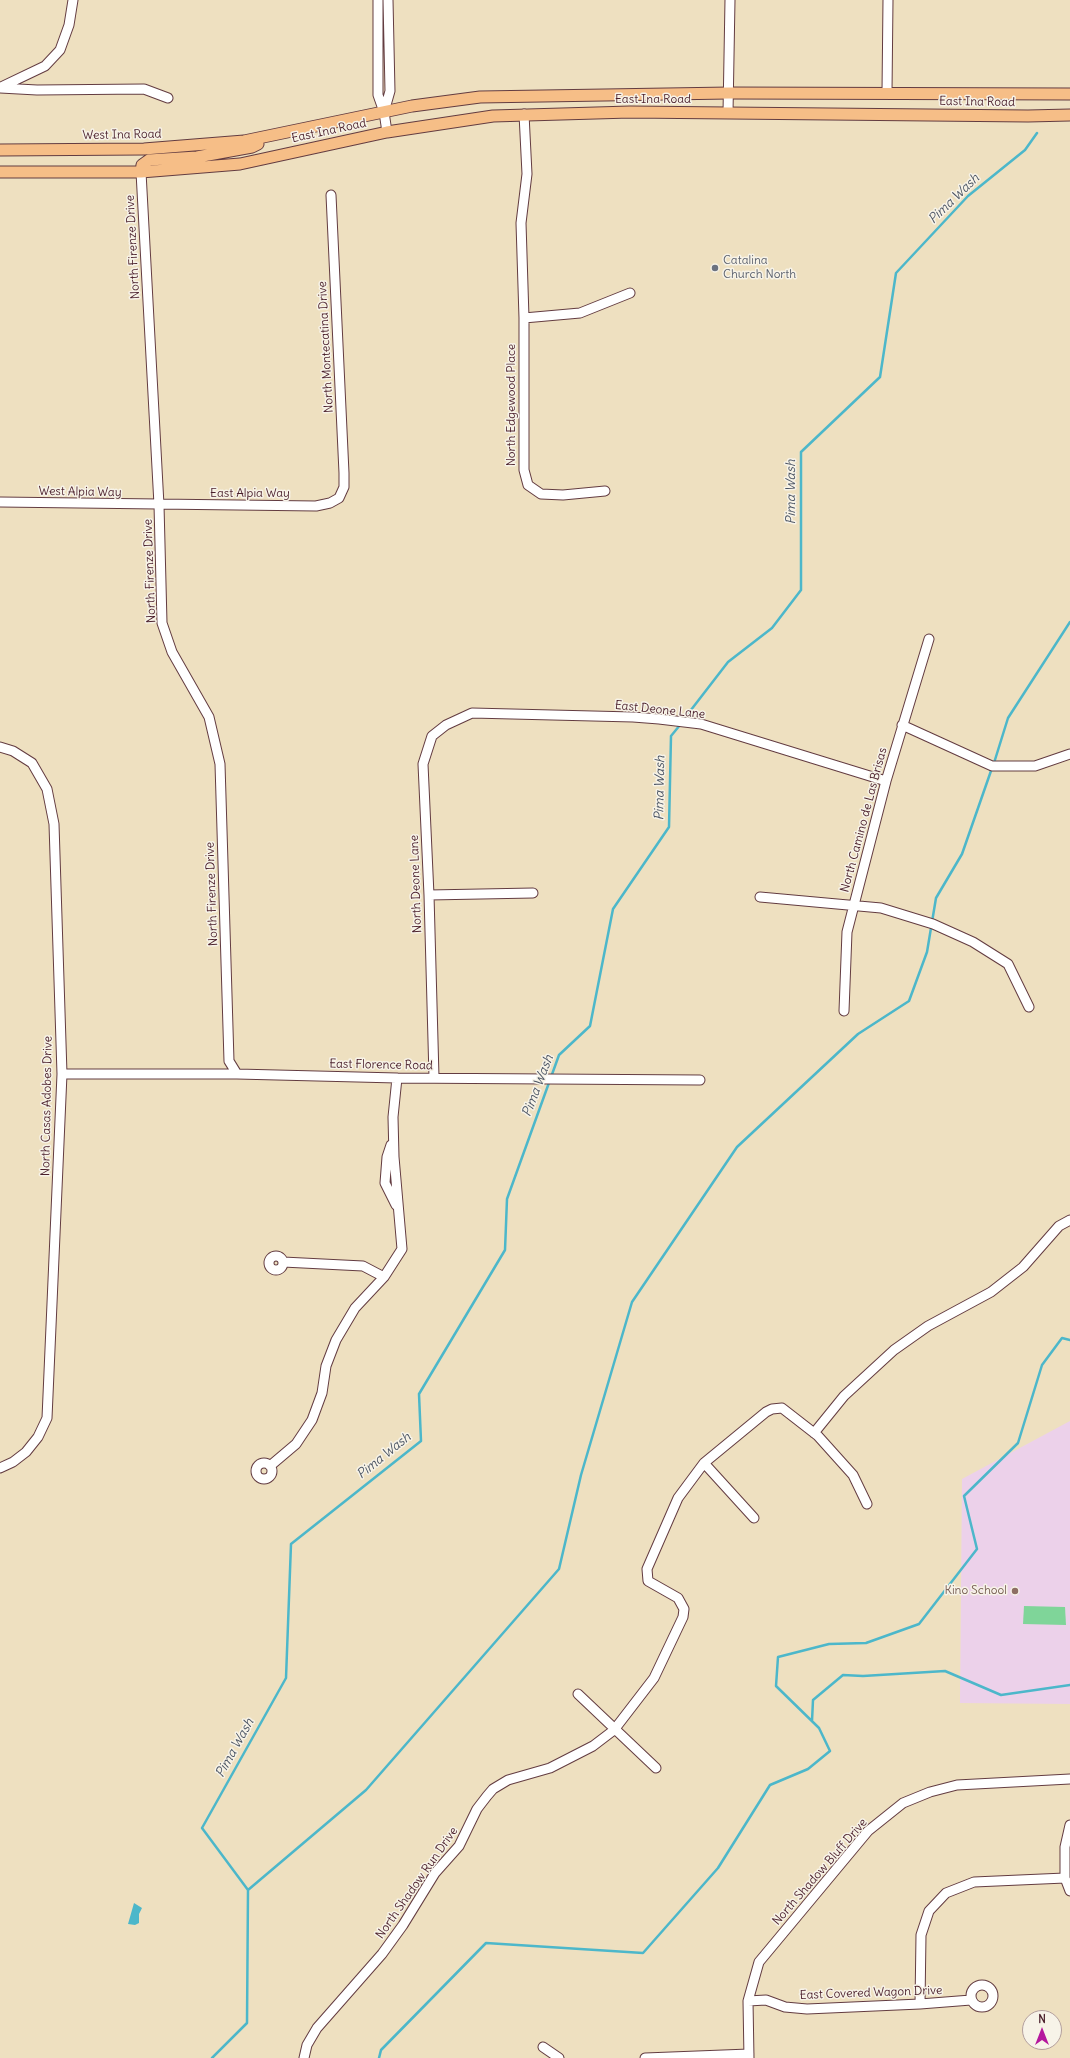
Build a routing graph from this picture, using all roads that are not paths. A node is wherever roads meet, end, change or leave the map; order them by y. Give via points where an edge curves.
1 (73, 0) edge
2 (378, 0) edge
3 (388, 0) edge
4 (730, 0) edge
5 (888, 0) edge
6 (0, 88) edge
7 (887, 92) junction
8 (729, 93) junction
9 (1070, 94) edge
10 (168, 98) dead end
11 (384, 112) junction
12 (728, 113) junction
13 (524, 114) junction
14 (1070, 115) edge
15 (387, 132) junction
16 (282, 134) junction
17 (244, 141) joint
18 (0, 150) edge
19 (0, 172) edge
20 (141, 172) junction
21 (331, 195) dead end
22 (630, 294) dead end
23 (524, 318) junction
24 (605, 491) dead end
25 (339, 498) joint
26 (0, 502) edge
27 (159, 506) junction
28 (929, 639) dead end
29 (472, 714) joint
30 (902, 726) junction
31 (0, 747) edge
32 (1070, 754) edge
33 (886, 781) junction
34 (533, 893) dead end
35 (429, 895) junction
36 (760, 897) dead end
37 (854, 904) junction
38 (1029, 1007) dead end
39 (844, 1011) dead end
40 (62, 1074) junction
41 (237, 1074) junction
42 (434, 1077) junction
43 (397, 1078) junction
44 (700, 1080) dead end
45 (1070, 1220) edge
46 (283, 1262) dead end
47 (384, 1277) junction
48 (814, 1433) junction
49 (704, 1463) junction
50 (270, 1466) dead end
51 (0, 1468) edge
52 (867, 1504) dead end
53 (754, 1518) dead end
54 (578, 1694) dead end
55 (614, 1730) junction
56 (656, 1768) dead end
57 (1070, 1779) edge
58 (1070, 1825) edge
59 (1065, 1878) junction
60 (1070, 1891) edge
61 (971, 2000) dead end
62 (748, 2001) junction
63 (920, 2004) junction
64 (543, 2047) dead end
65 (749, 2056) edge
66 (304, 2058) edge
67 (559, 2058) edge
68 (645, 2058) edge

1 - 6 street via 69,25 60,50 45,66
2 - 11 street via 378,95
3 - 11 street via 390,91
4 - 8 street
5 - 7 street
6 - 10 street via 144,89
7 - 8 main road, East Ina Road
7 - 9 main road, East Ina Road
8 - 11 main road, East Ina Road via 480,97
8 - 12 street
11 - 15 street
11 - 16 main road, East Ina Road
12 - 13 main road, East Ina Road
12 - 14 main road, East Ina Road
13 - 15 main road, East Ina Road via 493,116
13 - 23 street, North Edgewood Place via 527,174 521,223
15 - 20 main road, East Ina Road via 240,164
16 - 17 main road, East Ina Road
16 - 20 main road via 252,147 197,157 149,160 142,165
17 - 18 main road, West Ina Road via 144,149
19 - 20 main road
20 - 27 street, North Firenze Drive
21 - 25 street, North Montecatina Drive via 344,473 344,487
22 - 23 street via 580,313
23 - 24 street, North Edgewood Place via 524,470 528,486 541,494 563,495
25 - 27 street, East Alpia Way via 316,506
26 - 27 street, West Alpia Way
27 - 41 street, North Firenze Drive via 162,623 172,652 209,717 220,764 229,1061
28 - 30 street, North Camino de Las Brisas
29 - 33 street, East Deone Lane via 633,717 701,724
29 - 35 street, North Deone Lane via 446,725 432,736 423,764
30 - 32 street via 992,766 1035,766
30 - 33 street, North Camino de Las Brisas
31 - 40 street, North Casas Adobes Drive via 13,751 32,763 46,789 54,824
33 - 37 street, North Camino de Las Brisas
34 - 35 street
35 - 42 street, North Deone Lane
36 - 37 street
37 - 38 street via 881,908 933,924 973,942 1008,964
37 - 39 street, North Camino de Las Brisas via 847,932
40 - 41 street, East Florence Road
40 - 51 street, North Casas Adobes Drive via 47,1418 38,1437 26,1452
41 - 43 street, East Florence Road
42 - 43 street, East Florence Road
42 - 44 street, East Florence Road
43 - 47 street via 393,1117 394,1138 387,1157 386,1183 399,1212 402,1249
45 - 48 street via 1059,1226 1022,1267 992,1292 928,1326 894,1350 848,1392
46 - 47 street via 363,1266
47 - 50 street via 355,1308 336,1340 326,1366 322,1393 312,1420 296,1444
48 - 49 street via 777,1404
48 - 52 street via 853,1475
49 - 53 street
49 - 55 street, North Shadow Run Drive via 678,1498 644,1578 686,1604 683,1617 654,1678
54 - 55 street
55 - 56 street
55 - 66 street, North Shadow Run Drive via 586,1750 550,1768 508,1780 493,1789 477,1809 459,1846 435,1873 382,1954 317,2028 307,2045
57 - 62 street, North Shadow Bluff Drive via 957,1785 903,1803 868,1831 788,1925 760,1962
58 - 59 street via 1065,1847
59 - 60 street
59 - 63 street via 974,1882 946,1894 929,1911 920,1935
61 - 63 street, East Covered Wagon Drive
62 - 63 street, East Covered Wagon Drive via 766,2000 785,2007 807,2009
62 - 65 street, North Shadow Bluff Drive
64 - 67 street
65 - 68 street

